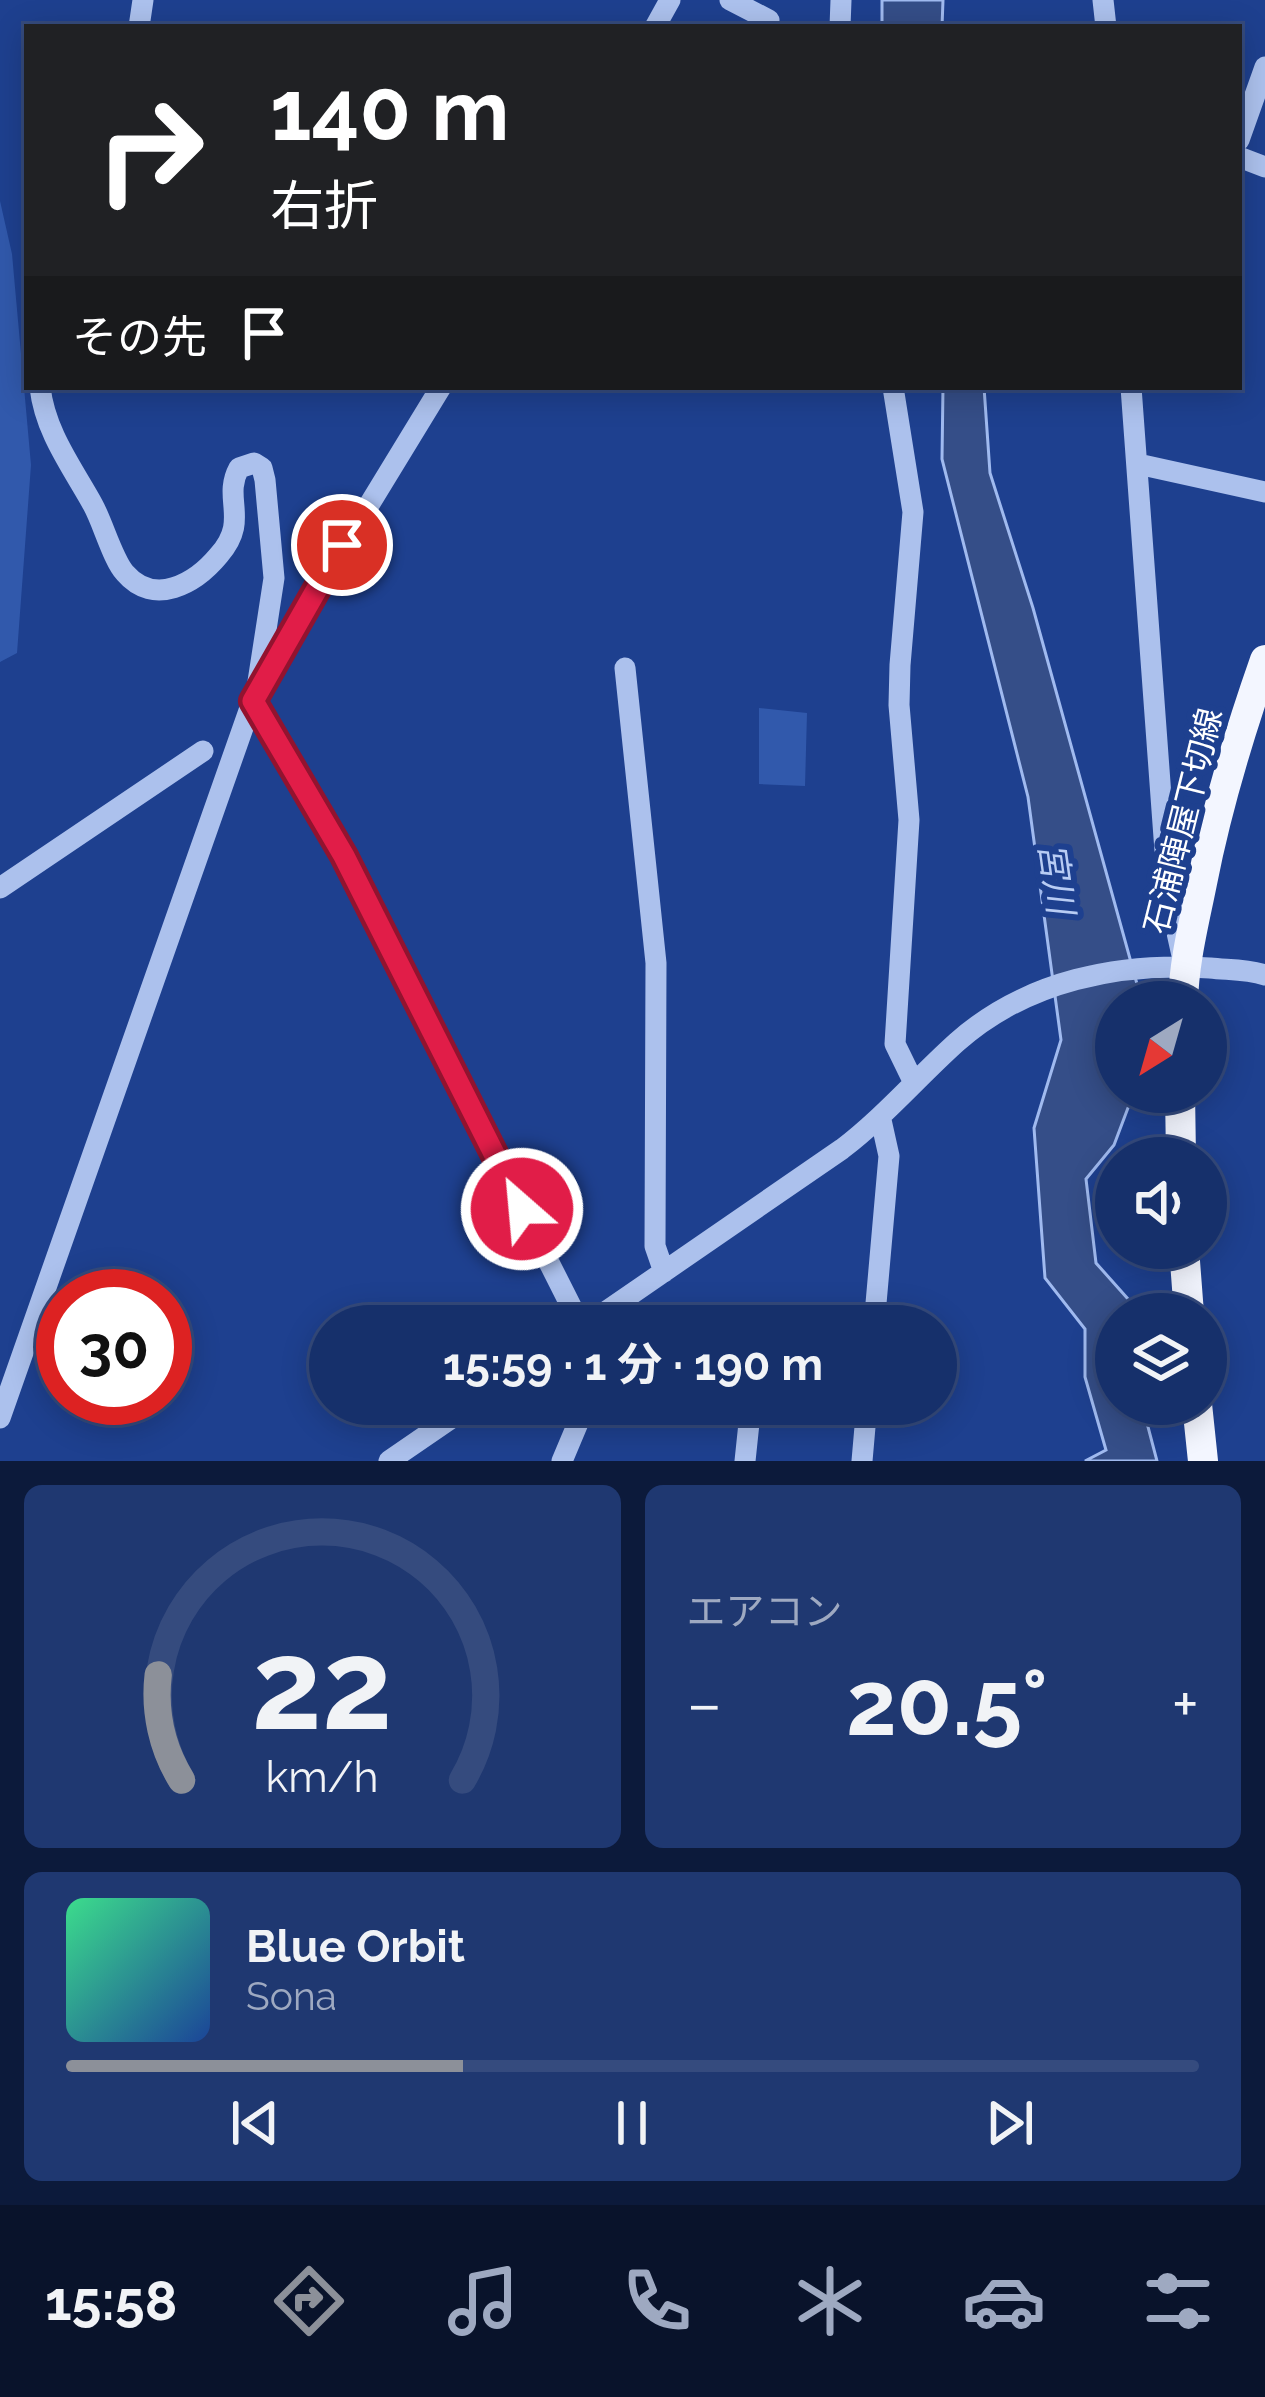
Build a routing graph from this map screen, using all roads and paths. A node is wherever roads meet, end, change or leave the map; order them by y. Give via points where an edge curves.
1 (730, 0) edge
2 (770, 20) dead end
3 (1265, 67) edge
4 (1242, 132) edge
5 (41, 390) edge
6 (439, 390) edge
7 (893, 390) edge
8 (1131, 390) edge
9 (1138, 464) junction
10 (1265, 491) edge
11 (1265, 660) edge
12 (626, 668) dead end
13 (255, 694) junction
14 (203, 751) dead end
15 (0, 888) edge
16 (1184, 966) junction
17 (1265, 975) edge
18 (1184, 981) edge
19 (914, 1083) junction
20 (881, 1120) junction
21 (664, 1272) junction
22 (623, 1301) junction
23 (572, 1305) edge
24 (617, 1305) edge
25 (622, 1305) edge
26 (876, 1305) edge
27 (0, 1418) edge
28 (441, 1425) edge
29 (577, 1425) edge
30 (749, 1425) edge
31 (865, 1425) edge
32 (1199, 1425) edge
33 (389, 1461) edge
34 (562, 1461) edge
35 (745, 1461) edge
36 (862, 1461) edge
37 (1203, 1461) edge

1 - 2 street
3 - 4 street
5 - 13 street via 60,451 118,562 144,589 169,591 210,565 236,531 233,478 254,463 262,469 274,578
6 - 13 street
7 - 19 street via 913,512 899,705 909,820 895,1044
8 - 9 street
9 - 10 street
9 - 16 street via 1168,892
11 - 16 main road, 石浦陣屋下切線 via 1230,758
12 - 21 street via 656,963 655,1246
13 - 23 street
13 - 27 street
14 - 15 street
16 - 17 street
16 - 18 main road, 石浦陣屋下切線
16 - 19 street via 1108,970 1047,988 956,1043
19 - 20 street
20 - 21 street
20 - 26 street via 889,1156
21 - 22 street
22 - 24 street
22 - 25 street
28 - 33 street
29 - 34 street
30 - 35 street
31 - 36 street
32 - 37 main road

